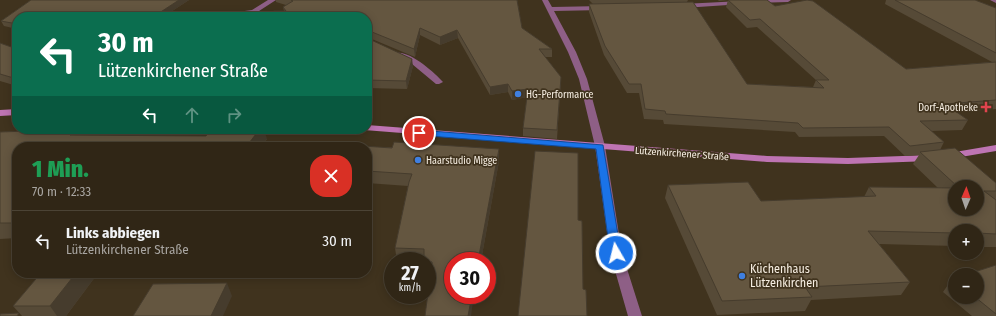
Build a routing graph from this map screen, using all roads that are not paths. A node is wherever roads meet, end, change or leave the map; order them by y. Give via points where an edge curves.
1 (273, 0) edge
2 (545, 0) edge
3 (788, 0) edge
4 (678, 6) edge
5 (614, 8) edge
6 (551, 9) junction
7 (254, 12) edge
8 (394, 52) edge
9 (439, 82) dead end
10 (12, 112) edge
11 (0, 113) edge
12 (372, 128) edge
13 (600, 146) junction
14 (996, 148) edge
15 (635, 316) edge

1 - 7 street
2 - 6 street
3 - 4 street
5 - 6 street
6 - 13 street via 583,79
8 - 9 street via 415,62
10 - 11 main road
12 - 13 main road, Lützenkirchener Straße
13 - 14 main road, Lützenkirchener Straße via 762,159 837,162 891,162
13 - 15 street via 616,253

